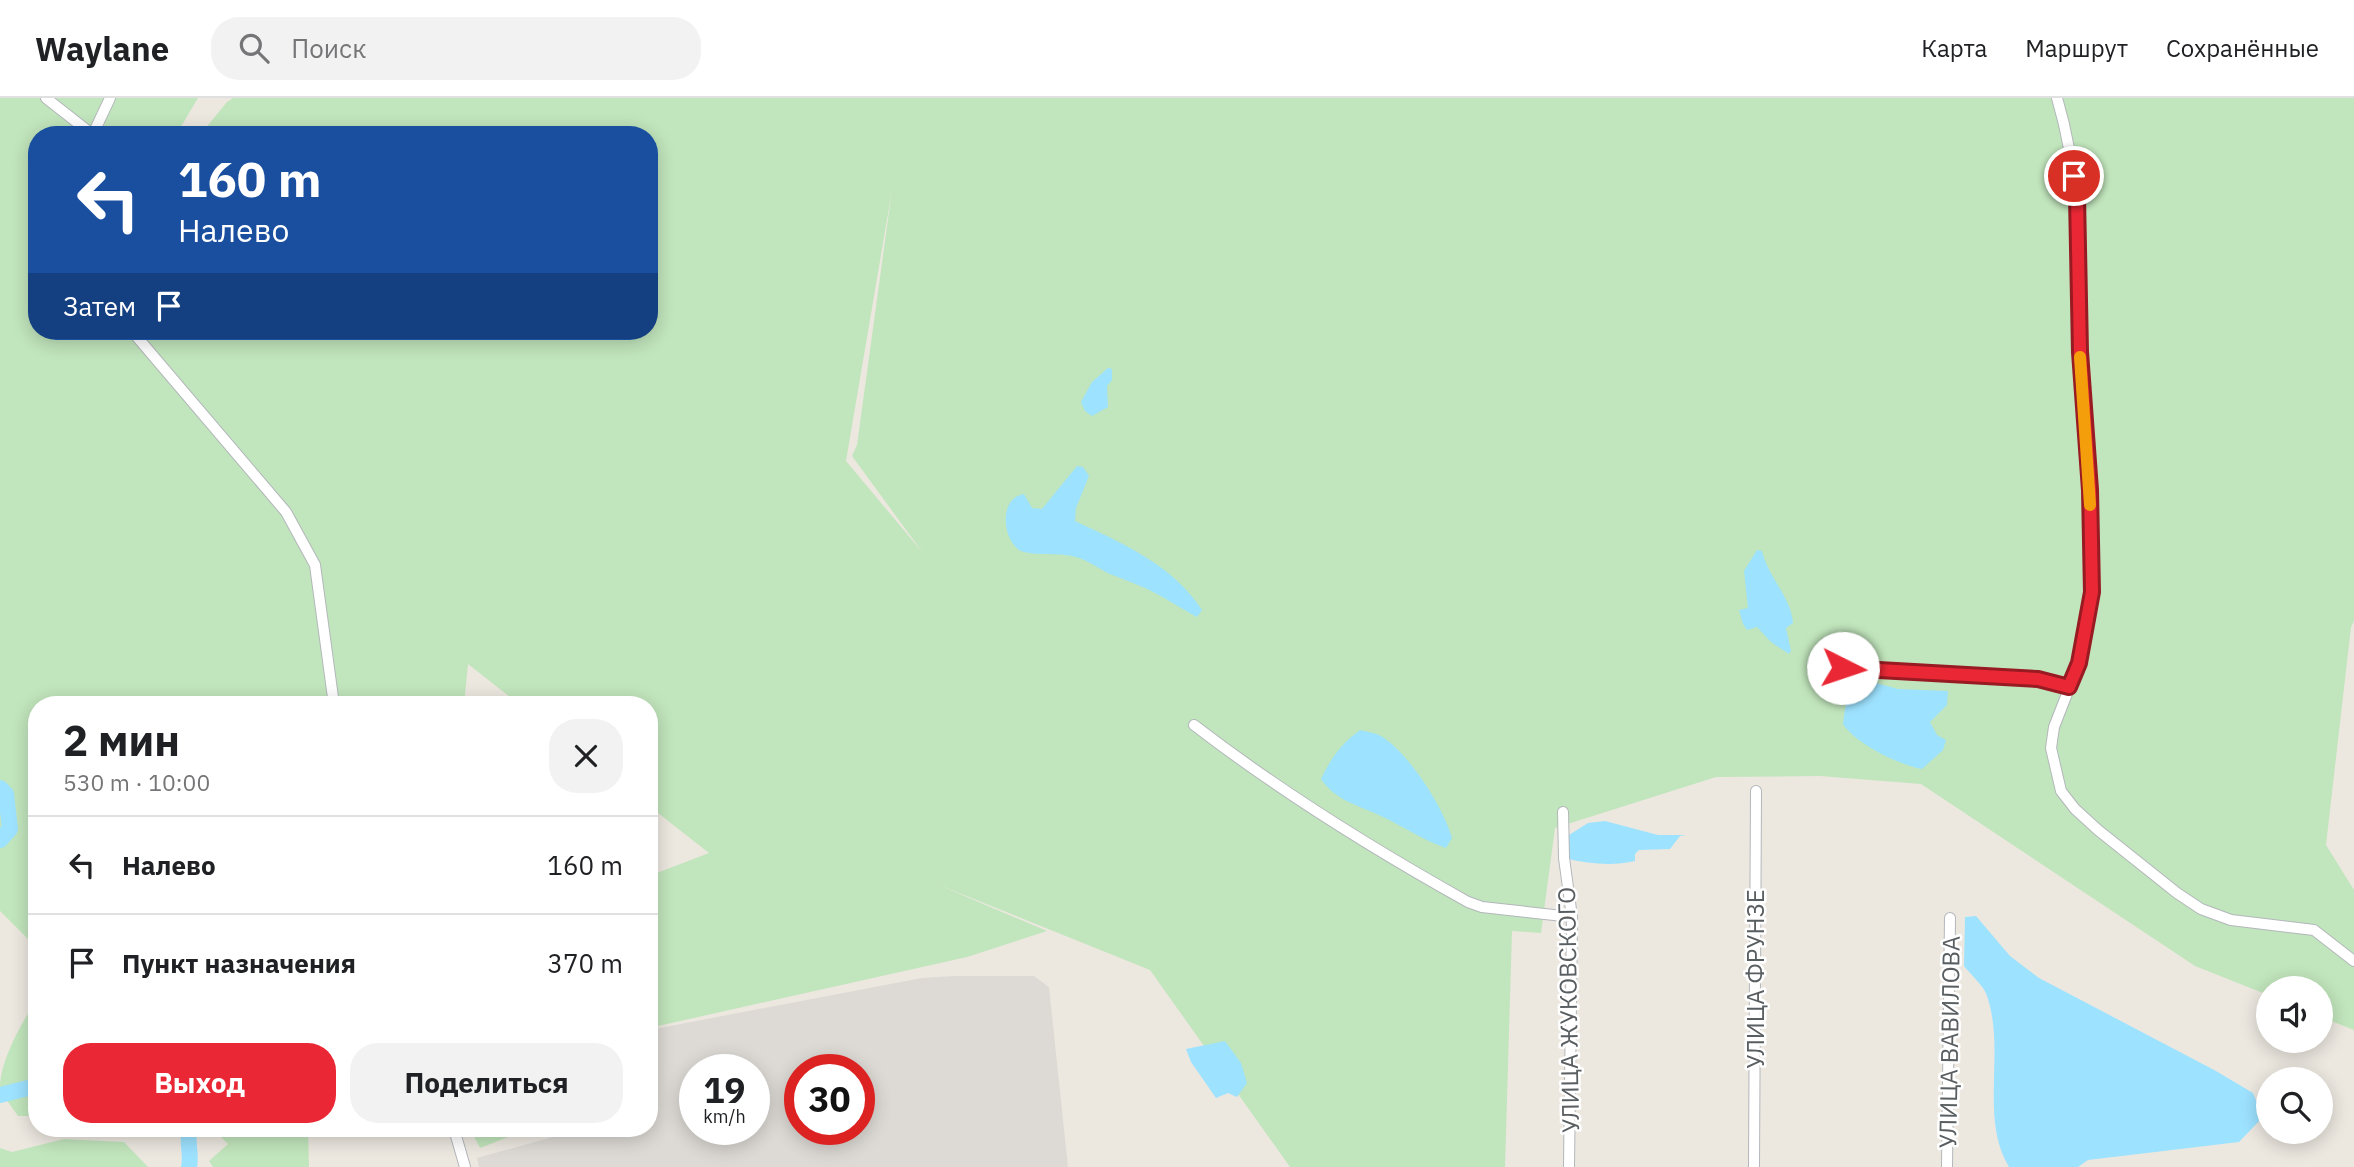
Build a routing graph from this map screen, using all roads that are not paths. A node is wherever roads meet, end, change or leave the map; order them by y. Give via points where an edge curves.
1 (46, 98) edge
2 (110, 98) edge
3 (2057, 98) edge
4 (83, 126) edge
5 (97, 126) edge
6 (140, 340) edge
7 (1843, 668) dead end
8 (2069, 687) junction
9 (333, 696) edge
10 (1194, 725) dead end
11 (1756, 790) dead end
12 (1563, 812) dead end
13 (1572, 917) junction
14 (1951, 918) dead end
15 (2354, 961) edge
16 (456, 1137) edge
17 (465, 1167) edge
18 (1569, 1167) edge
19 (1754, 1167) edge
20 (1947, 1167) edge

1 - 4 street
2 - 5 street
3 - 8 street via 2077,196 2080,352 2093,563 2079,663
6 - 9 street via 286,512 315,565
7 - 8 street via 2038,679
8 - 15 street via 2051,748 2061,791 2075,809 2202,909 2231,920 2314,930
10 - 13 street via 1371,848 1468,902
11 - 19 street, УЛИЦА ФРУНЗЕ
12 - 13 street, УЛИЦА ЖУКОВСКОГО
13 - 18 street, УЛИЦА ЖУКОВСКОГО
14 - 20 street, УЛИЦА ВАВИЛОВА
16 - 17 street

